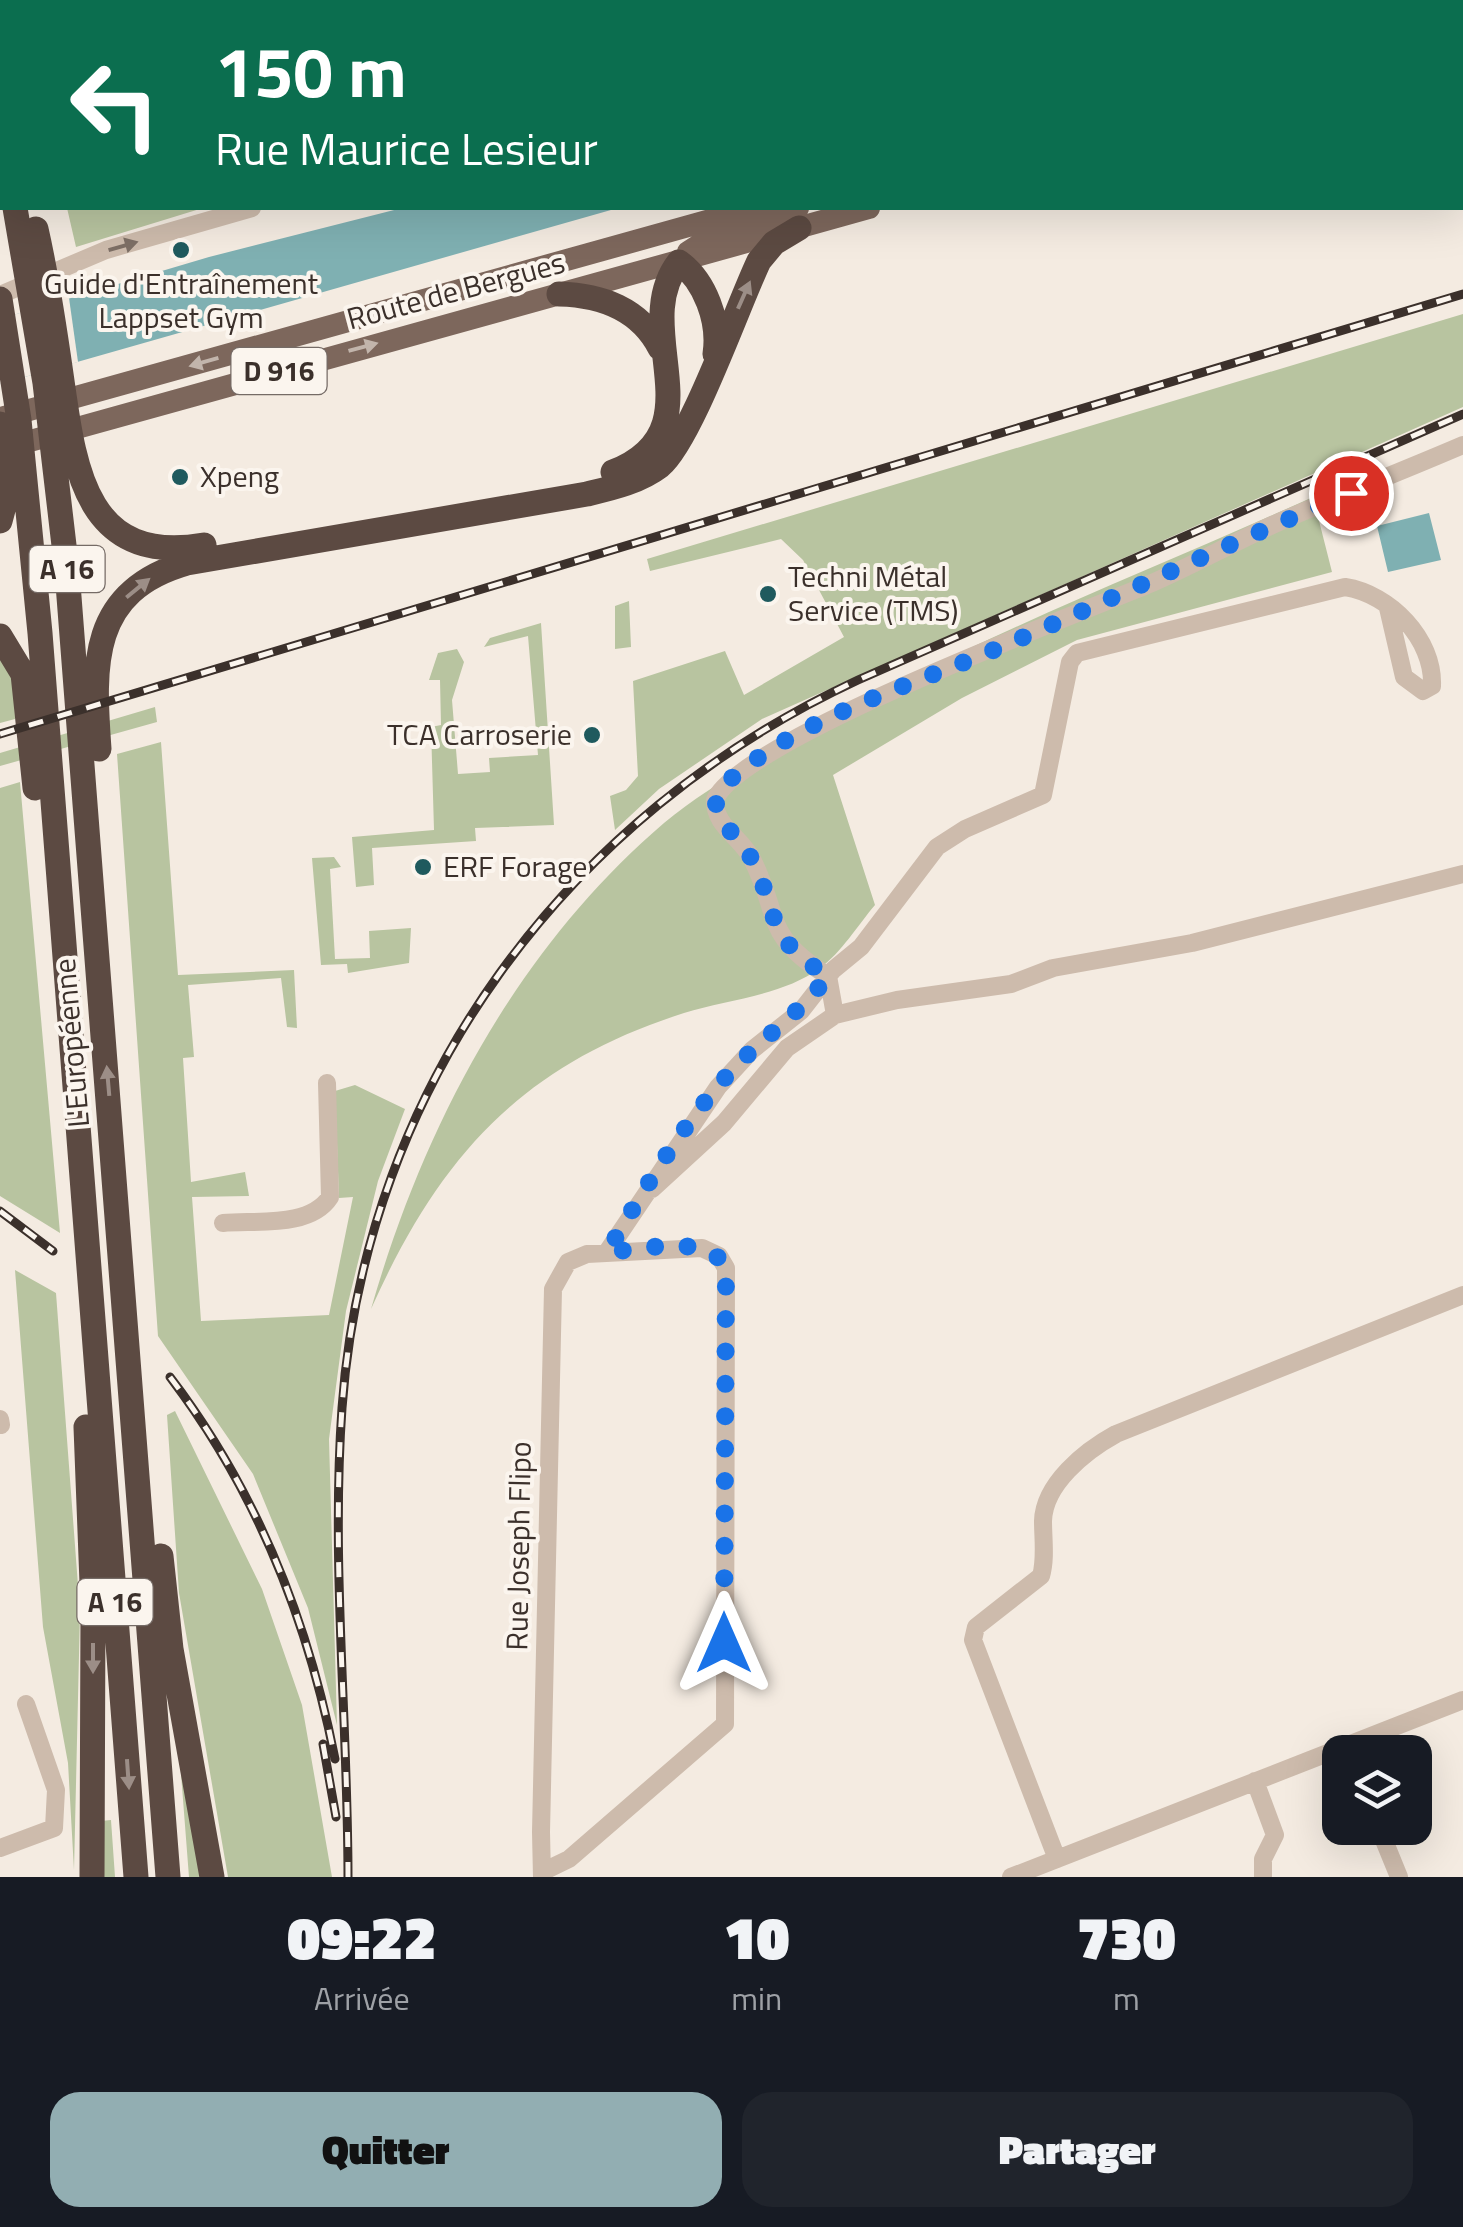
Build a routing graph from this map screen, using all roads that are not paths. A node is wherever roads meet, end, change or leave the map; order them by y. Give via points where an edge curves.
1 (16, 210) edge
2 (31, 210) edge
3 (245, 210) edge
4 (746, 210) edge
5 (855, 210) edge
6 (799, 218) edge
7 (32, 246) junction
8 (601, 250) junction
9 (679, 262) junction
10 (560, 294) junction
11 (0, 297) edge
12 (668, 367) junction
13 (708, 378) junction
14 (0, 421) edge
15 (1463, 445) edge
16 (0, 449) edge
17 (64, 458) junction
18 (16, 474) junction
19 (0, 521) edge
20 (1388, 608) dead end
21 (0, 636) edge
22 (85, 675) junction
23 (35, 688) junction
24 (1463, 874) edge
25 (828, 976) junction
26 (834, 1015) junction
27 (327, 1083) dead end
28 (640, 1197) junction
29 (223, 1223) dead end
30 (607, 1252) junction
31 (1463, 1295) edge
32 (87, 1322) junction
33 (136, 1372) junction
34 (1463, 1700) edge
35 (26, 1704) dead end
36 (1381, 1735) edge
37 (1322, 1758) edge
38 (1256, 1781) junction
39 (1386, 1845) edge
40 (0, 1848) edge
41 (1057, 1859) junction
42 (542, 1875) edge
43 (92, 1877) edge
44 (136, 1877) edge
45 (168, 1877) edge
46 (212, 1877) edge
47 (1012, 1877) edge
48 (1263, 1877) edge
49 (1398, 1877) edge

1 - 7 highway, A 16
2 - 7 highway
11 -> 3 street via 96,254
4 - 8 main road, Route de Bergues / D 916
5 - 6 main road, Route de Bergues / D 916
6 - 9 main road, Route de Bergues / D 916
13 -> 6 highway via 759,261
7 - 17 highway, A 16
8 - 9 main road via 648,250
8 -> 14 main road, Route de Bergues / D 916
9 - 10 main road, Route de Bergues / D 916
9 - 12 highway via 662,297
9 - 13 highway via 696,278 714,323
10 - 12 highway via 591,296 631,314 653,336
16 -> 10 main road, Route de Bergues / D 916
11 - 18 highway, A 16
12 - 17 highway via 669,402 656,438 635,462 613,472 186,548 152,546 120,532
22 -> 13 highway via 122,602 176,566 636,480 674,450
14 - 18 highway
15 - 25 street via 886,693 728,781 715,800 720,822 751,856 783,939
17 - 22 highway, A 16
18 - 19 highway
18 - 23 highway, A 16
20 - 25 street via 1362,591 1337,587 1077,653 1043,795 965,828 937,848 861,947
21 - 23 highway
33 -> 22 highway, L'Européenne / A 16 via 102,1019
23 - 32 highway, L'Européenne via 70,1024
24 - 26 street via 1192,942 1071,964 1012,984
25 - 26 street
25 - 28 street via 796,1016 726,1076
26 - 28 street via 788,1048 724,1124
27 - 29 street via 330,1197 323,1207 308,1216
28 - 30 street
30 - 42 street, Rue Joseph Flipo via 568,1262 552,1298
30 - 42 street via 702,1248 726,1268 725,1722 569,1859
31 - 41 street via 1116,1434 1048,1496 1041,1576 976,1627 972,1640
32 -> 43 highway
32 -> 44 highway, A 16
33 - 45 highway, A 16
33 - 46 highway via 169,1635
34 - 36 street
35 - 40 street via 56,1790 54,1828
37 - 38 street
38 - 41 street
38 - 48 street via 1275,1835
39 - 49 street
41 - 47 street

